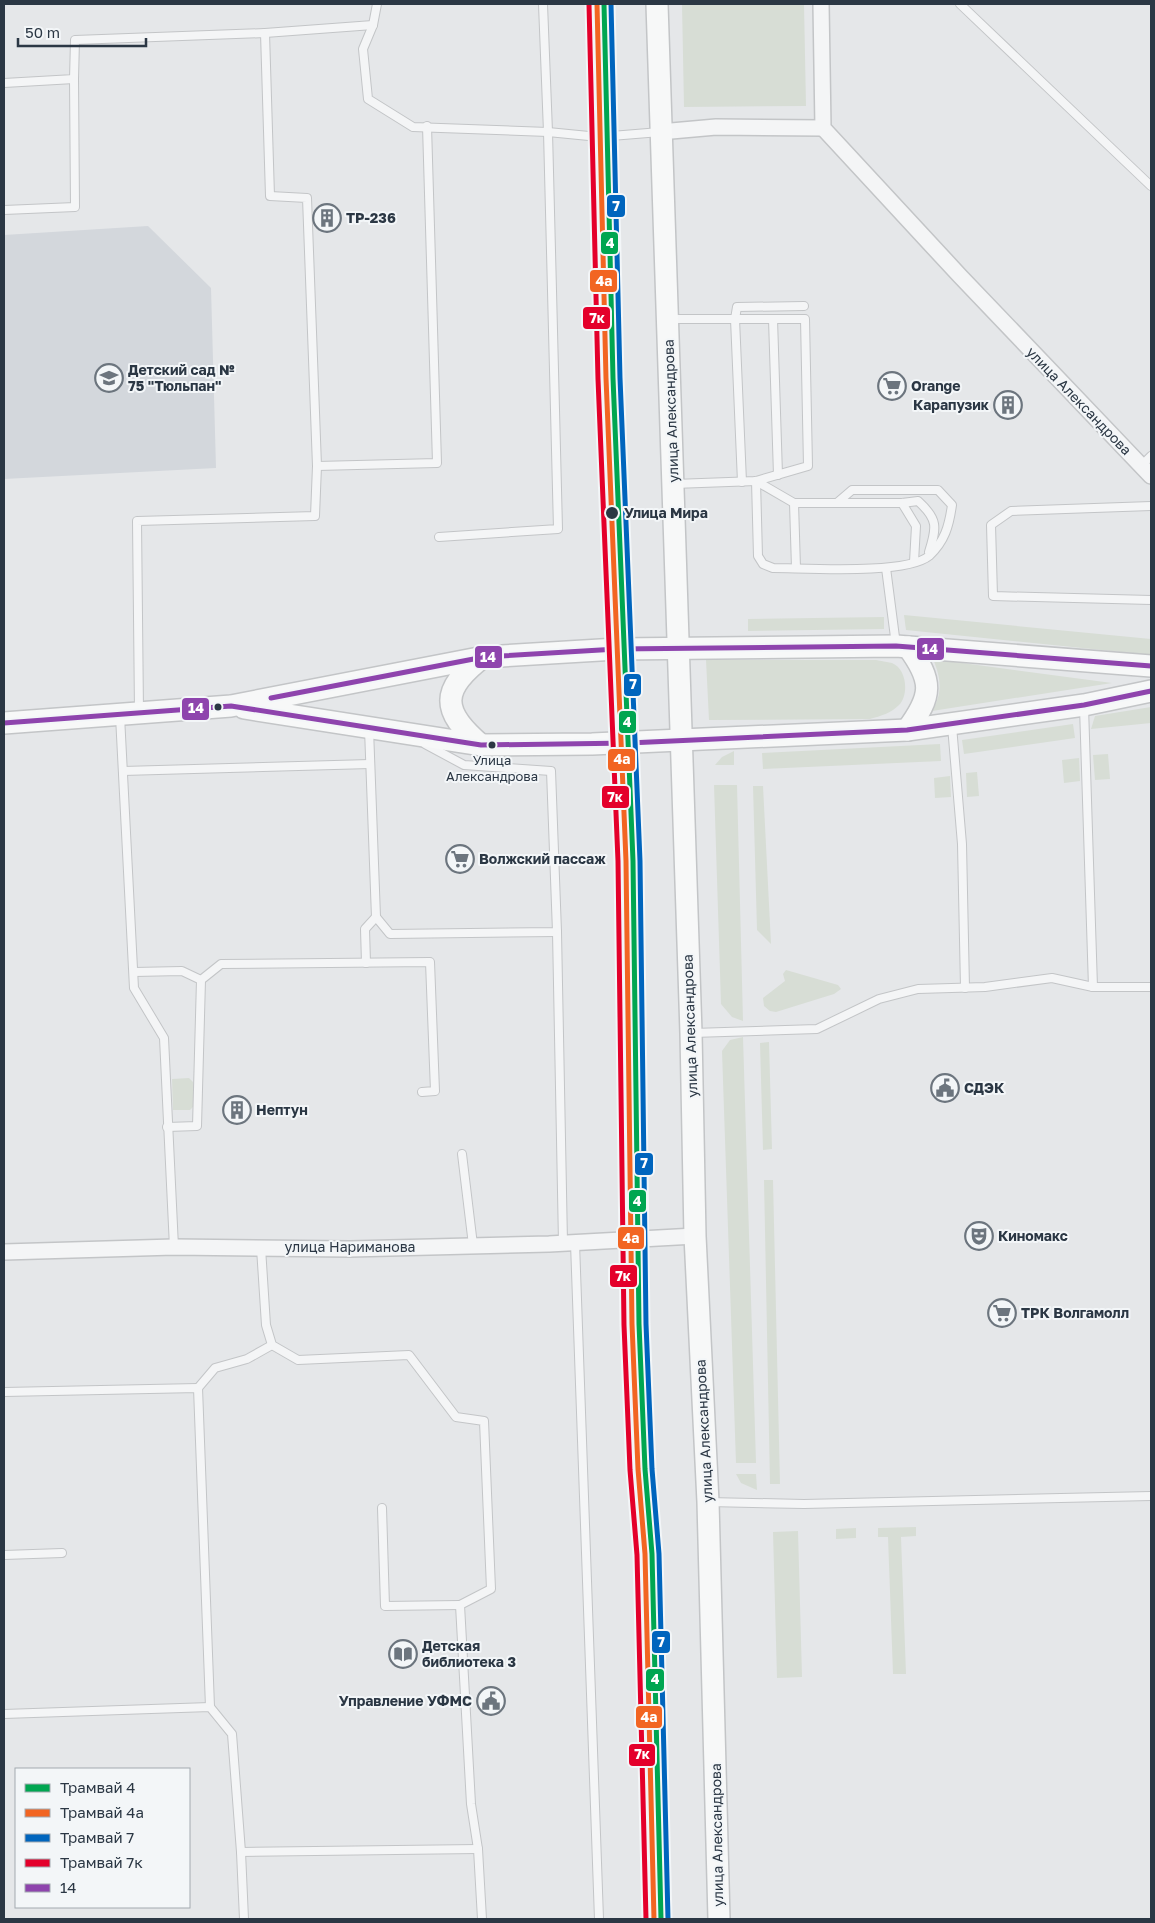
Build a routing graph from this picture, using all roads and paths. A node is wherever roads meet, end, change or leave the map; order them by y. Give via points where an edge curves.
1 (377, 4) edge
2 (542, 4) edge
3 (657, 4) edge
4 (822, 4) edge
5 (960, 4) edge
6 (373, 25) junction
7 (265, 33) junction
8 (74, 79) junction
9 (4, 83) edge
10 (427, 126) junction
11 (823, 128) junction
12 (548, 132) junction
13 (660, 132) junction
14 (1151, 186) edge
15 (4, 210) edge
16 (804, 306) dead end
17 (667, 319) junction
18 (735, 319) junction
19 (773, 319) junction
20 (316, 466) junction
21 (1148, 466) edge
22 (778, 475) junction
23 (756, 481) junction
24 (742, 482) junction
25 (674, 484) junction
26 (838, 502) junction
27 (794, 503) junction
28 (902, 503) junction
29 (1151, 506) edge
30 (439, 538) dead end
31 (928, 556) junction
32 (914, 562) junction
33 (796, 568) junction
34 (886, 568) junction
35 (1151, 600) edge
36 (902, 646) junction
37 (677, 648) junction
38 (484, 657) junction
39 (1151, 666) edge
40 (1151, 691) edge
41 (1084, 705) junction
42 (231, 706) junction
43 (129, 713) junction
44 (4, 723) edge
45 (952, 724) junction
46 (369, 729) junction
47 (907, 730) junction
48 (408, 735) junction
49 (680, 740) junction
50 (481, 745) junction
51 (370, 764) junction
52 (123, 771) junction
53 (376, 917) junction
54 (557, 932) junction
55 (366, 963) junction
56 (134, 972) junction
57 (201, 980) junction
58 (1151, 986) edge
59 (1094, 987) junction
60 (965, 988) junction
61 (691, 1033) junction
62 (422, 1092) dead end
63 (167, 1127) junction
64 (462, 1154) dead end
65 (695, 1236) junction
66 (569, 1243) junction
67 (473, 1245) junction
68 (174, 1247) junction
69 (261, 1248) junction
70 (4, 1252) edge
71 (272, 1345) junction
72 (198, 1388) junction
73 (4, 1392) edge
74 (1151, 1496) edge
75 (708, 1502) junction
76 (382, 1508) dead end
77 (62, 1553) dead end
78 (4, 1555) edge
79 (460, 1605) junction
80 (210, 1707) junction
81 (4, 1714) edge
82 (478, 1849) junction
83 (241, 1852) junction
84 (244, 1919) edge
85 (482, 1919) edge
86 (599, 1919) edge
87 (719, 1919) edge

1 - 6 lane
2 - 12 lane
3 - 13 street, улица Александрова
4 - 11 street
5 - 14 lane
6 - 7 lane
6 - 10 lane via 363,49 368,99 413,127
7 - 8 lane via 75,40
7 - 20 lane via 270,196 307,198
8 - 9 lane
8 - 15 lane via 75,207
10 - 12 lane
10 - 20 lane via 437,462
11 - 13 street via 716,127
11 - 21 street, улица Александрова via 960,276
12 - 13 lane via 599,137
12 - 30 lane via 558,529
13 - 17 street, улица Александрова
16 - 18 lane via 736,307
17 - 18 lane
17 - 25 street, улица Александрова
18 - 19 lane
18 - 24 lane
19 - 22 lane
19 - 22 lane via 805,319 808,466
20 - 43 lane via 315,516 137,521
22 - 23 lane
23 - 24 lane
23 - 27 lane
23 - 33 lane via 758,556 763,564 773,568
24 - 25 lane
25 - 37 street, улица Александрова
26 - 27 lane
26 - 28 lane
26 - 31 lane via 852,490 938,490 952,505 949,530
27 - 33 lane
28 - 31 lane via 918,501 932,513 936,530
28 - 32 lane via 916,526
29 - 35 lane via 1011,511 991,526 993,596
31 - 32 lane
32 - 34 lane
33 - 34 lane
34 - 36 lane
36 - 37 street
36 - 39 street
36 - 47 street via 922,667 928,686 921,712
37 - 38 street
37 - 49 street, улица Александрова
38 - 42 street
38 - 50 street via 468,668 456,684 450,705 454,718
40 - 41 street
41 - 45 street
41 - 59 lane
42 - 43 street
42 - 46 street
43 - 44 street
43 - 52 lane
45 - 47 street
45 - 60 lane via 962,844
46 - 48 street
46 - 51 lane
47 - 49 street
48 - 50 street
48 - 54 lane via 464,765 551,771
49 - 50 street
49 - 61 street, улица Александрова
51 - 52 lane
51 - 53 lane
52 - 56 lane
53 - 54 lane via 390,934
53 - 55 lane via 365,929
54 - 66 lane
55 - 57 lane via 221,964
55 - 62 lane via 430,962 435,1091
56 - 57 lane via 182,971
56 - 63 lane via 134,988 164,1038
57 - 63 lane via 197,1126
58 - 59 lane
59 - 60 lane via 1052,978
60 - 61 lane via 918,990 879,1000 817,1029
61 - 65 street, улица Александрова
63 - 68 lane
64 - 67 lane
65 - 66 street, улица Нариманова
65 - 75 street, улица Александрова
66 - 67 street, улица Нариманова
66 - 86 lane
67 - 69 street, улица Нариманова
68 - 69 street, улица Нариманова
68 - 70 street, улица Нариманова
69 - 71 lane via 266,1325
71 - 72 lane via 247,1359 215,1368
71 - 79 lane via 298,1360 409,1355 456,1416 484,1421 491,1589
72 - 73 lane
72 - 80 lane
74 - 75 lane via 804,1504
75 - 87 street, улица Александрова
76 - 79 lane via 385,1606
77 - 78 lane
79 - 82 lane via 471,1804
80 - 81 lane
80 - 83 lane via 232,1734
82 - 83 lane
82 - 85 lane
83 - 84 lane

